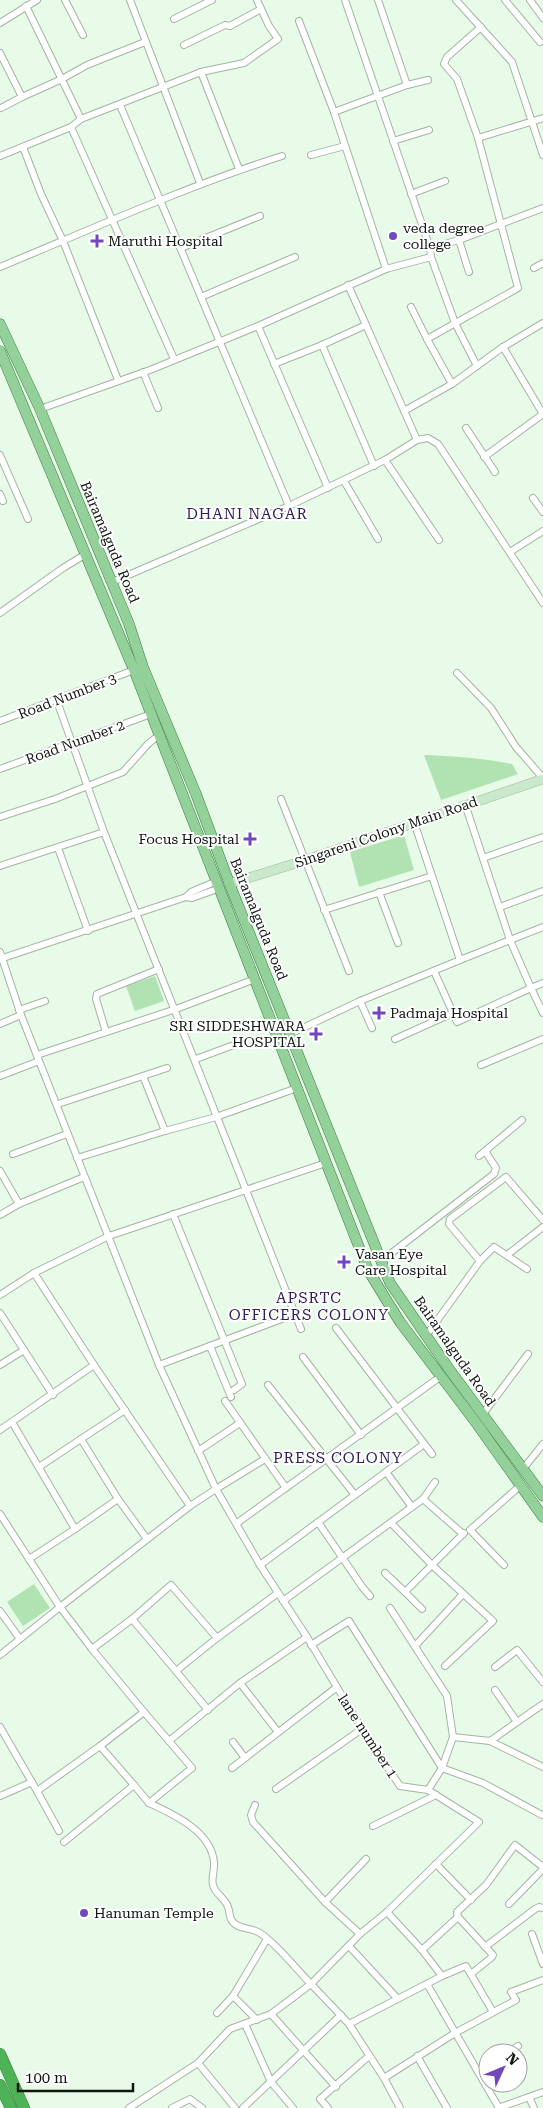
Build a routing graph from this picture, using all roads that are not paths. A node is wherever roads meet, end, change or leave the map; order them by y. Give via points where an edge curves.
1 (37, 0) edge
2 (65, 0) edge
3 (130, 0) edge
4 (212, 0) edge
5 (257, 0) edge
6 (345, 0) edge
7 (378, 0) edge
8 (456, 0) edge
9 (505, 0) edge
10 (531, 0) edge
11 (26, 6) junction
12 (261, 9) junction
13 (543, 18) edge
14 (174, 19) dead end
15 (299, 21) dead end
16 (0, 23) edge
17 (481, 27) junction
18 (84, 36) dead end
19 (145, 42) junction
20 (540, 42) dead end
21 (184, 45) dead end
22 (0, 53) edge
23 (201, 72) junction
24 (62, 80) junction
25 (428, 80) dead end
26 (407, 85) junction
27 (163, 86) junction
28 (22, 97) junction
29 (377, 97) junction
30 (120, 105) junction
31 (1, 108) dead end
32 (334, 112) junction
33 (543, 118) edge
34 (81, 119) junction
35 (531, 121) junction
36 (71, 127) junction
37 (429, 130) dead end
38 (478, 138) junction
39 (393, 141) junction
40 (345, 146) junction
41 (23, 147) junction
42 (311, 155) dead end
43 (543, 155) edge
44 (0, 156) edge
45 (282, 156) dead end
46 (239, 169) junction
47 (446, 181) dead end
48 (200, 184) junction
49 (411, 194) junction
50 (161, 200) junction
51 (543, 208) edge
52 (260, 216) dead end
53 (112, 219) junction
54 (501, 222) junction
55 (459, 240) junction
56 (63, 241) junction
57 (181, 248) junction
58 (430, 248) junction
59 (431, 257) junction
60 (295, 258) dead end
61 (543, 264) edge
62 (0, 267) edge
63 (534, 268) dead end
64 (386, 270) junction
65 (469, 272) dead end
66 (348, 285) junction
67 (201, 297) junction
68 (410, 307) dead end
69 (455, 323) junction
70 (543, 324) edge
71 (366, 325) junction
72 (258, 326) junction
73 (1, 330) edge
74 (427, 339) junction
75 (220, 340) junction
76 (322, 345) junction
77 (502, 347) junction
78 (0, 351) edge
79 (174, 359) junction
80 (274, 364) junction
81 (477, 366) junction
82 (143, 372) junction
83 (118, 380) junction
84 (452, 384) junction
85 (158, 408) dead end
86 (40, 409) junction
87 (404, 411) junction
88 (543, 414) edge
89 (466, 428) dead end
90 (417, 440) junction
91 (0, 455) edge
92 (484, 456) junction
93 (384, 460) junction
94 (374, 466) junction
95 (495, 472) dead end
96 (344, 481) junction
97 (328, 488) junction
98 (533, 498) dead end
99 (289, 506) junction
100 (543, 512) edge
101 (28, 519) dead end
102 (543, 531) edge
103 (378, 539) dead end
104 (439, 540) dead end
105 (510, 552) junction
106 (86, 554) junction
107 (112, 582) junction
108 (543, 603) edge
109 (0, 613) edge
110 (134, 670) junction
111 (457, 673) dead end
112 (57, 701) junction
113 (151, 714) junction
114 (0, 721) edge
115 (159, 735) junction
116 (72, 743) junction
117 (0, 769) edge
118 (543, 778) edge
119 (89, 787) junction
120 (281, 799) dead end
121 (465, 804) junction
122 (0, 817) edge
123 (414, 822) junction
124 (104, 832) junction
125 (543, 837) edge
126 (58, 848) junction
127 (483, 858) junction
128 (306, 860) junction
129 (0, 866) edge
130 (432, 876) junction
131 (222, 884) junction
132 (543, 891) edge
133 (379, 892) junction
134 (500, 907) junction
135 (324, 910) junction
136 (138, 914) junction
137 (543, 927) edge
138 (88, 931) junction
139 (510, 940) junction
140 (398, 943) dead end
141 (1, 956) edge
142 (460, 960) junction
143 (159, 969) junction
144 (349, 971) dead end
145 (434, 971) junction
146 (255, 979) junction
147 (543, 983) edge
148 (531, 988) junction
149 (45, 1001) dead end
150 (360, 1002) junction
151 (176, 1009) junction
152 (20, 1013) junction
153 (453, 1013) junction
154 (543, 1013) edge
155 (0, 1024) edge
156 (372, 1028) dead end
157 (106, 1032) junction
158 (290, 1034) junction
159 (395, 1039) dead end
160 (543, 1039) edge
161 (231, 1046) dead end
162 (38, 1058) junction
163 (196, 1059) junction
164 (481, 1065) dead end
165 (167, 1068) dead end
166 (0, 1076) edge
167 (143, 1076) junction
168 (297, 1088) junction
169 (58, 1104) junction
170 (216, 1117) junction
171 (522, 1120) dead end
172 (165, 1131) junction
173 (67, 1134) junction
174 (13, 1154) dead end
175 (77, 1158) junction
176 (326, 1163) junction
177 (0, 1171) edge
178 (84, 1178) junction
179 (246, 1190) junction
180 (19, 1204) junction
181 (173, 1214) junction
182 (0, 1215) edge
183 (543, 1220) edge
184 (543, 1227) edge
185 (109, 1236) junction
186 (507, 1255) junction
187 (480, 1261) junction
188 (380, 1262) junction
189 (527, 1269) dead end
190 (34, 1273) junction
191 (388, 1279) junction
192 (376, 1286) junction
193 (0, 1295) edge
194 (0, 1313) edge
195 (294, 1314) junction
196 (336, 1328) dead end
197 (300, 1329) dead end
198 (426, 1336) junction
199 (224, 1341) junction
200 (210, 1346) junction
201 (24, 1350) junction
202 (528, 1354) dead end
203 (303, 1357) dead end
204 (0, 1365) edge
205 (94, 1365) junction
206 (159, 1365) junction
207 (440, 1377) junction
208 (268, 1384) dead end
209 (234, 1390) dead end
210 (54, 1395) junction
211 (398, 1408) junction
212 (125, 1410) junction
213 (483, 1414) junction
214 (12, 1422) junction
215 (240, 1423) junction
216 (0, 1430) edge
217 (361, 1435) junction
218 (80, 1439) junction
219 (424, 1444) junction
220 (543, 1444) edge
221 (198, 1451) junction
222 (432, 1454) dead end
223 (265, 1459) junction
224 (326, 1460) junction
225 (39, 1467) junction
226 (523, 1469) junction
227 (386, 1472) junction
228 (435, 1482) dead end
229 (521, 1485) junction
230 (286, 1488) junction
231 (216, 1489) junction
232 (354, 1495) junction
233 (543, 1496) edge
234 (118, 1499) junction
235 (423, 1499) junction
236 (190, 1506) junction
237 (412, 1507) junction
238 (0, 1514) edge
239 (543, 1517) edge
240 (318, 1522) junction
241 (237, 1523) junction
242 (391, 1523) junction
243 (75, 1529) junction
244 (470, 1530) junction
245 (463, 1534) junction
246 (147, 1539) junction
247 (343, 1558) junction
248 (29, 1560) junction
249 (260, 1565) junction
250 (504, 1565) dead end
251 (433, 1566) junction
252 (385, 1573) dead end
253 (406, 1592) junction
254 (278, 1594) junction
255 (463, 1594) junction
256 (370, 1596) dead end
257 (283, 1601) junction
258 (60, 1606) junction
259 (390, 1608) dead end
260 (422, 1609) dead end
261 (0, 1611) edge
262 (132, 1619) junction
263 (307, 1637) junction
264 (217, 1638) junction
265 (20, 1639) junction
266 (311, 1645) junction
267 (415, 1646) junction
268 (92, 1649) junction
269 (0, 1655) edge
270 (445, 1666) dead end
271 (495, 1667) dead end
272 (176, 1672) junction
273 (543, 1682) edge
274 (240, 1683) junction
275 (336, 1687) junction
276 (495, 1690) dead end
277 (543, 1704) edge
278 (208, 1710) junction
279 (144, 1712) junction
280 (518, 1722) junction
281 (0, 1727) edge
282 (362, 1729) junction
283 (278, 1732) junction
284 (453, 1736) junction
285 (490, 1741) junction
286 (169, 1742) junction
287 (233, 1742) dead end
288 (100, 1746) junction
289 (245, 1758) junction
290 (543, 1767) edge
291 (232, 1768) dead end
292 (442, 1768) junction
293 (32, 1782) junction
294 (134, 1785) junction
295 (276, 1789) dead end
296 (428, 1790) junction
297 (37, 1791) junction
298 (436, 1795) junction
299 (0, 1796) edge
300 (148, 1803) junction
301 (255, 1804) dead end
302 (542, 1815) edge
303 (374, 1826) dead end
304 (59, 1832) dead end
305 (64, 1842) dead end
306 (366, 1859) dead end
307 (436, 1864) junction
308 (543, 1868) edge
309 (471, 1900) junction
310 (326, 1902) junction
311 (509, 1904) dead end
312 (543, 1908) edge
313 (387, 1912) junction
314 (458, 1917) junction
315 (360, 1934) junction
316 (532, 1934) dead end
317 (267, 1939) junction
318 (348, 1946) junction
319 (485, 1946) junction
320 (422, 1950) junction
321 (543, 1964) edge
322 (471, 1974) junction
323 (442, 1976) junction
324 (543, 1981) edge
325 (311, 1984) junction
326 (427, 1984) junction
327 (233, 1996) junction
328 (397, 1998) junction
329 (493, 2012) junction
330 (217, 2014) dead end
331 (271, 2014) junction
332 (341, 2015) junction
333 (257, 2020) junction
334 (245, 2024) junction
335 (349, 2024) junction
336 (455, 2034) junction
337 (302, 2052) junction
338 (0, 2054) edge
339 (369, 2056) junction
340 (417, 2056) junction
341 (198, 2063) junction
342 (478, 2070) edge
343 (384, 2078) junction
344 (271, 2082) junction
345 (0, 2085) edge
346 (336, 2086) junction
347 (543, 2092) edge
348 (492, 2093) edge
349 (529, 2097) junction
350 (13, 2106) edge
351 (129, 2108) edge
352 (172, 2108) edge
353 (202, 2108) edge
354 (235, 2108) edge
355 (243, 2108) edge
356 (293, 2108) edge
357 (328, 2108) edge
358 (400, 2108) edge
359 (448, 2108) edge
360 (498, 2108) edge
361 (534, 2108) edge

1 - 11 street
2 - 18 street
3 - 19 street
4 - 14 street
5 - 12 street
6 - 29 street
7 - 26 street
8 - 17 street
9 - 20 street
10 - 13 street
11 - 16 street
11 - 24 street
12 - 21 street
12 - 23 street via 278,39 244,63
15 - 32 street
17 - 35 street via 512,62
17 - 38 street via 444,64 457,79
19 - 24 street via 87,65
19 - 27 street
22 - 28 street
23 - 27 street
23 - 46 street
24 - 28 street
24 - 34 street
25 - 26 street
26 - 29 street
27 - 30 street
27 - 48 street
28 - 31 street
29 - 32 street
29 - 39 street
30 - 34 street
30 - 50 street
32 - 40 street
33 - 35 street
34 - 36 street
35 - 38 street
35 - 43 street
36 - 41 street
36 - 53 street
37 - 39 street
38 - 54 street
39 - 49 street
40 - 42 street
40 - 64 street
41 - 44 street
41 - 56 street
45 - 46 street
46 - 48 street
47 - 49 street
48 - 50 street
49 - 58 street
50 - 53 street
50 - 57 street
51 - 54 street
52 - 57 street
53 - 56 street
53 - 79 street
54 - 55 street
54 - 69 street via 518,288
55 - 58 street
55 - 65 street
56 - 62 street
56 - 83 street
57 - 67 street
58 - 59 street
59 - 64 street
59 - 69 street
60 - 67 street
61 - 63 street
64 - 66 street
66 - 71 street
66 - 72 street
67 - 75 street
68 - 74 street
69 - 74 street
69 - 81 street
70 - 77 street
71 - 76 street
71 - 87 street
72 - 75 street
72 - 80 street
73 - 86 main road, Bairamalguda Road
74 - 84 street
75 - 79 street
75 - 99 street
76 - 80 street
76 - 94 street
77 - 81 street
77 - 88 street
78 - 106 main road, Bairamalguda Road
79 - 82 street
80 - 97 street
81 - 84 street
82 - 83 street
82 - 85 street
83 - 86 street
84 - 87 street
86 - 107 main road, Bairamalguda Road
87 - 90 street
88 - 92 street
89 - 92 street
90 - 93 street
90 - 105 street via 428,438 438,444
91 - 101 street
92 - 95 street
93 - 94 street
93 - 104 street
94 - 96 street
96 - 97 street
96 - 103 street
97 - 99 street
98 - 100 street
99 - 107 street
102 - 105 street
105 - 108 street
106 - 109 street
106 - 110 main road, Bairamalguda Road
107 - 131 main road, Bairamalguda Road via 196,794
110 - 112 street, Road Number 3
110 - 113 main road, Bairamalguda Road
111 - 118 street via 491,708 516,747
112 - 114 street, Road Number 3
112 - 116 street
113 - 115 main road, Bairamalguda Road
113 - 116 street, Road Number 2
115 - 119 street via 123,772
115 - 131 main road, Bairamalguda Road
116 - 117 street, Road Number 2
116 - 119 street
118 - 121 street, Singareni Colony Main Road
119 - 122 street
119 - 124 street
120 - 128 street
121 - 123 street, Singareni Colony Main Road
121 - 127 street
123 - 128 street, Singareni Colony Main Road
123 - 130 street
124 - 126 street
124 - 136 street
125 - 127 street
126 - 129 street
126 - 138 street
127 - 134 street
128 - 131 street, Singareni Colony Main Road
128 - 135 street
130 - 133 street
130 - 142 street
131 - 136 street via 192,898 186,897
131 - 146 main road, Bairamalguda Road
131 - 158 main road, Bairamalguda Road
132 - 134 street
133 - 135 street
133 - 140 street
134 - 139 street
135 - 144 street
136 - 138 street
136 - 143 street
137 - 139 street
138 - 141 street
139 - 142 street
139 - 148 street
141 - 152 street, lane number 1
142 - 145 street
143 - 151 street
143 - 157 street via 97,994
145 - 150 street
145 - 153 street
146 - 151 street
146 - 168 main road, Bairamalguda Road
147 - 148 street
148 - 153 street via 457,1022
148 - 154 street
149 - 152 street
150 - 156 street
150 - 158 street
151 - 157 street
151 - 163 street
152 - 155 street
152 - 162 street, lane number 1
153 - 159 street
157 - 162 street
158 - 188 main road, Bairamalguda Road
160 - 164 street
161 - 163 street
162 - 166 street
162 - 169 street, lane number 1
163 - 170 street
165 - 167 street
167 - 169 street
167 - 172 street
168 - 170 street
168 - 176 main road, Bairamalguda Road
169 - 173 street, lane number 1
170 - 172 street
170 - 179 street
171 - 188 street via 482,1154 496,1168 494,1174
172 - 175 street
173 - 174 street
173 - 175 street, lane number 1
175 - 178 street, lane number 1
176 - 179 street
176 - 192 main road, Bairamalguda Road via 355,1241
177 - 180 street
178 - 180 street
178 - 185 street, lane number 1
179 - 181 street
179 - 195 street
180 - 182 street
181 - 185 street
181 - 199 street
183 - 187 street via 508,1178 502,1178 449,1222
184 - 186 street
185 - 190 street
185 - 206 street, lane number 1
186 - 187 street via 494,1247
186 - 189 street
187 - 198 street
188 - 191 main road, Bairamalguda Road
190 - 193 street
190 - 205 street
191 - 192 main road
191 - 198 main road, Bairamalguda Road
192 - 207 main road, Bairamalguda Road
194 - 201 street
195 - 197 street
195 - 199 street
196 - 211 street
198 - 213 main road, Bairamalguda Road
199 - 200 street
199 - 209 street via 242,1384
200 - 206 street
200 - 215 street
201 - 204 street
201 - 210 street
202 - 213 street
203 - 217 street
205 - 210 street
205 - 212 street
206 - 221 street, lane number 1
207 - 211 street
207 - 229 main road, Bairamalguda Road
208 - 224 street
210 - 214 street
211 - 217 street
211 - 219 street
212 - 218 street
212 - 236 street
213 - 226 main road, Bairamalguda Road
214 - 216 street
214 - 225 street
215 - 221 street
215 - 223 street
217 - 224 street
218 - 225 street
218 - 234 street
219 - 222 street
219 - 227 street
220 - 226 street
221 - 231 street, lane number 1
223 - 230 street
223 - 231 street
224 - 230 street
224 - 232 street
225 - 243 street
226 - 233 main road, Bairamalguda Road
227 - 232 street
227 - 237 street
228 - 235 street
229 - 239 main road, Bairamalguda Road
229 - 244 street
230 - 241 street
231 - 236 street
231 - 241 street, lane number 1
232 - 240 street
234 - 243 street
234 - 246 street
235 - 237 street
235 - 245 street
236 - 246 street
237 - 242 street
238 - 248 street
240 - 247 street
240 - 249 street
241 - 249 street, lane number 1
242 - 247 street
242 - 251 street
243 - 248 street
244 - 245 street
244 - 250 street
245 - 251 street
246 - 258 street
247 - 256 street
247 - 257 street
248 - 258 street
249 - 254 street, lane number 1
251 - 253 street
251 - 255 street
252 - 253 street
253 - 260 street
254 - 257 street, lane number 1
254 - 264 street
255 - 267 street
255 - 270 street via 493,1621
257 - 263 street, lane number 1
258 - 265 street
258 - 268 street
259 - 267 street
261 - 265 street
262 - 264 street via 171,1585
262 - 268 street
262 - 272 street
263 - 266 street, lane number 1
263 - 274 street
264 - 272 street
265 - 269 street
266 - 275 street, lane number 1
266 - 292 street via 349,1621
267 - 284 street via 447,1696
268 - 279 street
271 - 273 street via 517,1650
272 - 278 street
274 - 278 street
274 - 283 street
275 - 282 street, lane number 1
275 - 283 street
276 - 280 street
277 - 280 street
278 - 286 street
279 - 286 street
279 - 288 street
280 - 285 street
281 - 293 street
282 - 295 street
282 - 296 street, lane number 1 via 400,1786
283 - 289 street
284 - 285 street
284 - 292 street
285 - 290 street
286 - 300 street via 192,1768
287 - 289 street
288 - 294 street
288 - 297 street
289 - 291 street
292 - 296 street
292 - 302 street via 483,1783
293 - 297 street
293 - 299 street
294 - 300 street
294 - 305 street
296 - 298 street
297 - 304 street
298 - 303 street
298 - 307 street via 479,1822
300 - 317 street via 169,1812 194,1829 206,1842 214,1863 212,1884 227,1905 233,1923 258,1932
301 - 310 street via 251,1815 253,1822
306 - 310 street
307 - 309 street
307 - 313 street
308 - 309 street via 515,1845
308 - 311 street
309 - 314 street via 457,1912
310 - 315 street
312 - 319 street via 535,1909
313 - 315 street
313 - 320 street
314 - 319 street
314 - 320 street
315 - 318 street
316 - 321 street
317 - 325 street
317 - 327 street
318 - 325 street
318 - 328 street
319 - 322 street via 493,1956
320 - 323 street
322 - 323 street via 466,1966
322 - 329 street
323 - 326 street
324 - 329 street via 511,1992 516,2000
325 - 331 street
325 - 332 street
326 - 328 street
326 - 336 street
327 - 330 street
327 - 333 street
328 - 335 street
329 - 336 street
331 - 333 street
331 - 337 street
332 - 335 street
332 - 337 street
333 - 334 street
334 - 341 street via 230,2030
334 - 344 street
335 - 339 street
336 - 340 street
336 - 342 street
337 - 344 street
337 - 346 street
338 - 350 highway
339 - 343 street
339 - 346 street
340 - 343 street
340 - 359 street
341 - 351 street
341 - 354 street
343 - 358 street
344 - 355 street
344 - 356 street
345 - 350 highway
346 - 357 street via 320,2099
347 - 349 street
348 - 360 street
349 - 360 street
349 - 361 street
352 - 353 street via 190,2099

